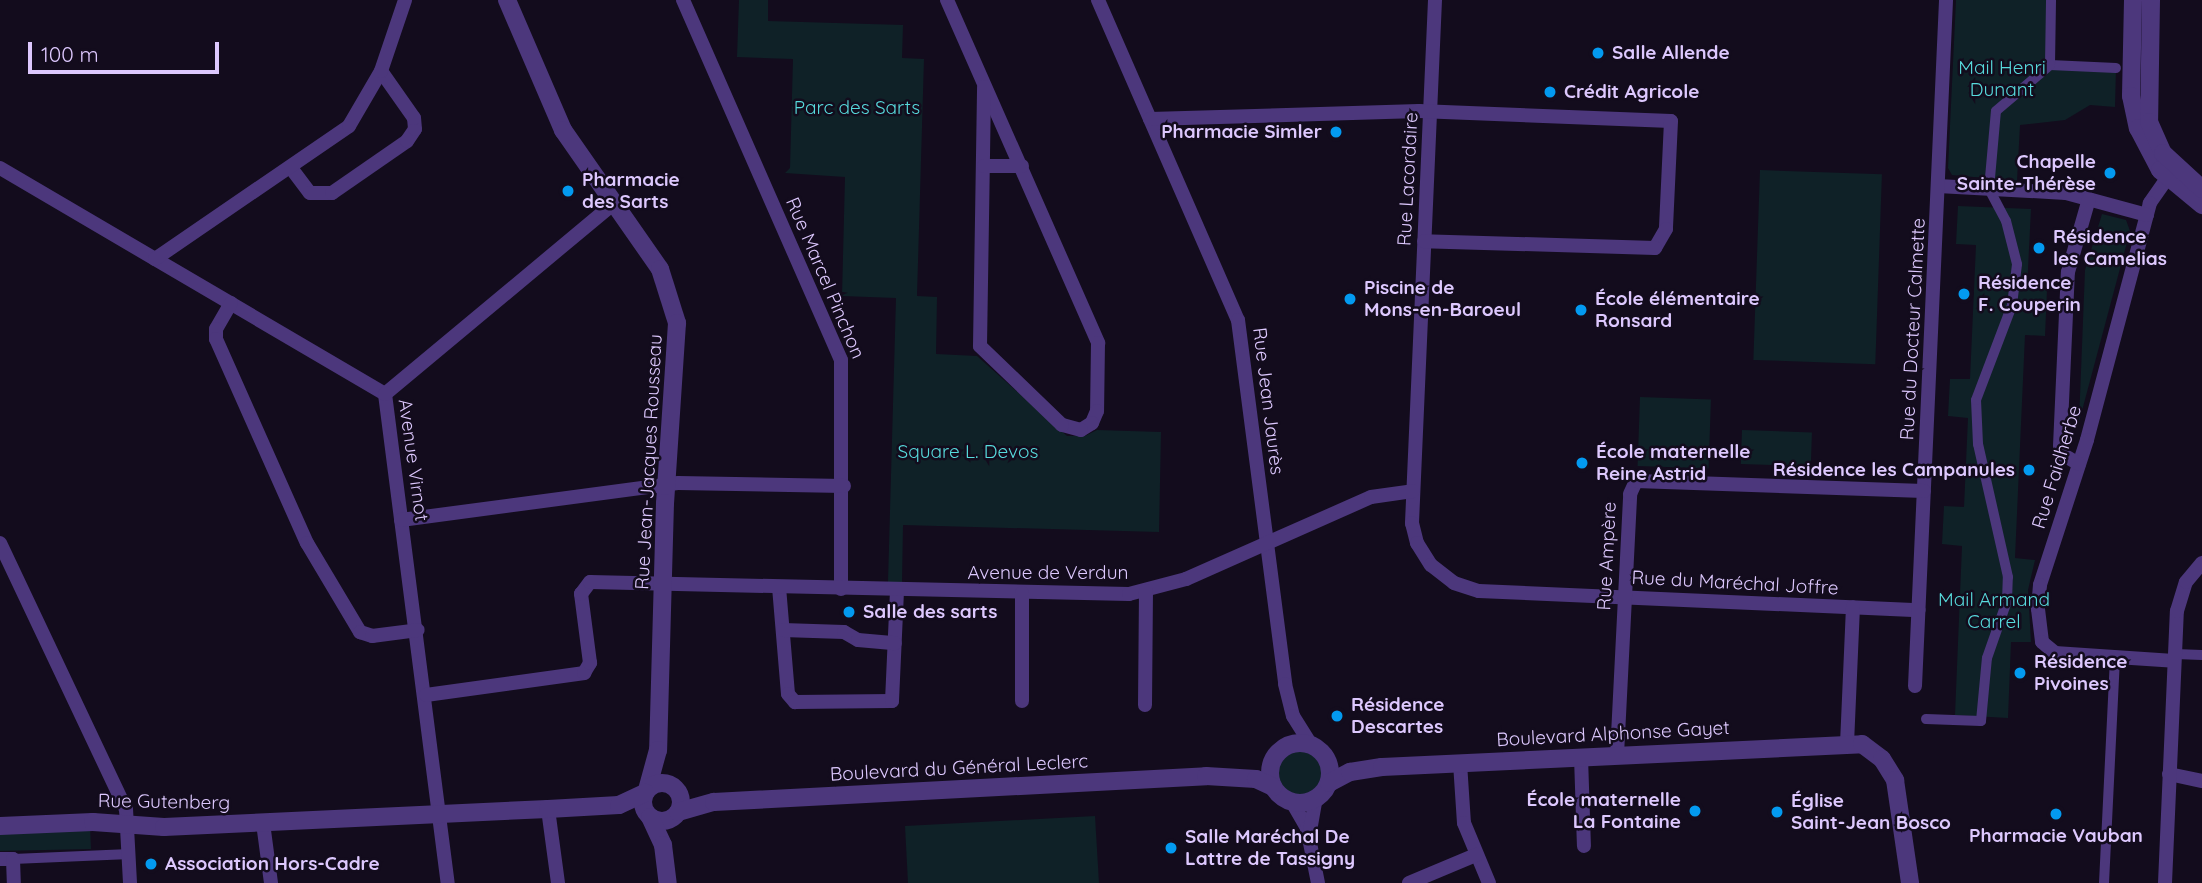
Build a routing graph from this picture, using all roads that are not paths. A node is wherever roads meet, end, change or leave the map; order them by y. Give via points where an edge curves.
1 (405, 0) edge
2 (507, 0) edge
3 (683, 0) edge
4 (947, 0) edge
5 (1098, 0) edge
6 (1435, 0) edge
7 (1946, 0) edge
8 (2051, 0) edge
9 (2133, 0) edge
10 (2151, 0) edge
11 (2050, 65) junction
12 (2116, 68) dead end
13 (381, 71) junction
14 (984, 87) junction
15 (1430, 111) junction
16 (1150, 119) junction
17 (1022, 166) junction
18 (0, 168) edge
19 (291, 168) junction
20 (983, 173) junction
21 (2168, 177) junction
22 (1938, 186) junction
23 (1989, 188) junction
24 (2202, 189) edge
25 (2090, 199) junction
26 (614, 203) junction
27 (2202, 205) edge
28 (2147, 215) junction
29 (1424, 240) junction
30 (155, 259) junction
31 (231, 303) junction
32 (385, 394) junction
33 (2079, 464) junction
34 (666, 484) junction
35 (844, 486) junction
36 (1413, 491) junction
37 (1924, 491) junction
38 (401, 520) junction
39 (0, 543) edge
40 (1266, 543) junction
41 (2202, 563) edge
42 (1431, 565) joint
43 (662, 584) junction
44 (779, 587) junction
45 (841, 589) junction
46 (897, 590) junction
47 (1146, 591) junction
48 (1022, 593) junction
49 (1625, 597) junction
50 (1853, 607) junction
51 (1919, 610) junction
52 (418, 630) junction
53 (783, 630) junction
54 (895, 643) junction
55 (2202, 655) edge
56 (2175, 657) junction
57 (2115, 658) junction
58 (1915, 686) dead end
59 (426, 695) junction
60 (1022, 701) dead end
61 (1145, 705) dead end
62 (659, 719) junction
63 (1927, 719) dead end
64 (1847, 744) junction
65 (1318, 750) junction
66 (1279, 751) junction
67 (1617, 755) junction
68 (1581, 757) junction
69 (1460, 763) junction
70 (1382, 767) junction
71 (2169, 774) junction
72 (1206, 775) junction
73 (2202, 781) edge
74 (1329, 783) junction
75 (1273, 787) junction
76 (676, 791) junction
77 (646, 792) junction
78 (1316, 798) junction
79 (714, 802) junction
80 (1292, 802) junction
81 (612, 806) junction
82 (548, 809) junction
83 (677, 813) junction
84 (440, 814) junction
85 (648, 815) junction
86 (263, 823) junction
87 (130, 825) junction
88 (0, 826) edge
89 (1310, 840) junction
90 (1584, 846) dead end
91 (130, 854) junction
92 (1476, 855) junction
93 (7, 859) edge
94 (668, 877) edge
95 (446, 881) edge
96 (14, 883) edge
97 (130, 883) edge
98 (271, 883) edge
99 (558, 883) edge
100 (1318, 883) edge
101 (1409, 883) edge
102 (1489, 883) edge
103 (1910, 883) edge
104 (2104, 883) edge
105 (2165, 883) edge

1 - 13 street
2 - 26 street, Rue Jean-Jacques Rousseau via 563,130
3 - 35 street, Rue Marcel Pinchon via 841,360
4 - 14 street
5 - 16 street, Rue Jean Jaurès
6 - 15 street, Rue Lacordaire
7 - 22 street, Rue du Docteur Calmette
8 - 11 street
9 - 21 street via 2133,110 2149,154
10 - 24 street via 2149,122 2163,153
11 - 12 street
11 - 23 street via 1996,111
13 - 19 street via 349,125
13 - 19 street via 414,118 415,129 407,141 332,193 310,192
14 - 17 street
14 - 20 street
15 - 16 street
15 - 29 street, Rue Lacordaire
15 - 29 street via 1671,121 1665,229 1655,248
16 - 40 street, Rue Jean Jaurès via 1238,320
17 - 20 street
17 - 20 street via 1098,343 1097,411 1092,423 1077,431 1062,425 980,346
18 - 30 street, Avenue Virnot
19 - 30 street
21 - 27 street
21 - 28 street, Rue Faidherbe via 2152,197
22 - 23 street
22 - 37 street, Rue du Docteur Calmette
23 - 25 street
23 - 63 street via 2006,221 2017,264 2012,305 1976,400 1979,444 2008,577 2007,601 1984,674 1981,721
25 - 28 street
25 - 33 street via 2068,272 2060,446 2062,454
26 - 32 street
26 - 34 street, Rue Jean-Jacques Rousseau via 660,269 675,312 678,341
28 - 33 street, Rue Faidherbe
29 - 36 street, Rue Lacordaire
30 - 31 street, Avenue Virnot
31 - 32 street, Avenue Virnot
31 - 52 street via 216,329 216,339 307,543 360,632 372,636
32 - 38 street, Avenue Virnot
33 - 57 street, Rue Faidherbe via 2040,585 2039,628 2042,642 2055,653
34 - 35 street
34 - 38 street
34 - 43 street, Rue Jean-Jacques Rousseau
35 - 45 street, Rue Marcel Pinchon
36 - 40 street, Avenue de Verdun via 1371,496
36 - 42 street, Rue Lacordaire via 1413,530
37 - 49 street, Rue Ampère via 1641,478 1630,489
37 - 51 street, Rue du Docteur Calmette
38 - 52 street, Avenue Virnot
39 - 87 street
40 - 47 street, Avenue de Verdun
40 - 65 street, Rue Jean Jaurès via 1287,698
41 - 56 street via 2180,597
42 - 49 street, Rue du Maréchal Joffre via 1446,579 1479,591
43 - 44 street, Avenue de Verdun
43 - 59 street, Avenue de Verdun via 585,585 582,598 590,663 584,673
43 - 62 street, Rue Jean-Jacques Rousseau
44 - 45 street, Avenue de Verdun
44 - 53 street
45 - 46 street, Avenue de Verdun
46 - 48 street, Avenue de Verdun
46 - 54 street
47 - 48 street, Avenue de Verdun
47 - 61 street
48 - 60 street
49 - 50 street, Rue du Maréchal Joffre
49 - 67 street, Rue Ampère
50 - 51 street, Rue du Maréchal Joffre
50 - 64 street
51 - 58 street, Rue du Docteur Calmette
52 - 59 street, Avenue Virnot
53 - 54 street via 844,632 859,640
53 - 54 street via 788,694 795,702 889,704 894,697
55 - 56 street
56 - 57 street, Rue Faidherbe
56 - 71 street
57 - 104 street
59 - 84 street, Avenue Virnot
62 - 76 street, Rue Jean-Jacques Rousseau
62 - 77 street, Rue Jean-Jacques Rousseau via 657,761
64 - 67 street, Boulevard Alphonse Gayet
64 - 103 street via 1872,749 1893,774
65 - 66 street via 1294,743
65 - 70 street, Boulevard Alphonse Gayet
65 - 74 street
66 - 72 street, Boulevard du Général Leclerc via 1256,767
66 - 75 street via 1270,768
67 - 68 street, Boulevard Alphonse Gayet
68 - 69 street, Boulevard Alphonse Gayet
68 - 90 street
69 - 70 street, Boulevard Alphonse Gayet
69 - 92 street via 1464,823
70 - 74 street, Boulevard Alphonse Gayet via 1350,772
71 - 73 street
71 - 105 street
72 - 75 street, Boulevard du Général Leclerc via 1256,779
72 - 79 street, Boulevard du Général Leclerc
74 - 78 street
75 - 80 street
76 - 77 street via 663,784
76 - 79 street, Boulevard du Général Leclerc
76 - 83 street
77 - 81 street
77 - 85 street
78 - 80 street
78 - 89 street
79 - 83 street, Boulevard du Général Leclerc
80 - 89 street
81 - 82 street
81 - 85 street
82 - 84 street
82 - 99 street
83 - 85 street via 662,821
83 - 94 street
84 - 86 street, Rue Gutenberg
84 - 95 street, Avenue Virnot
85 - 94 street
86 - 87 street, Rue Gutenberg
86 - 98 street
87 - 88 street, Rue Gutenberg
87 - 91 street
89 - 100 street
91 - 93 street
91 - 97 street
92 - 101 street
92 - 102 street
93 - 96 street

